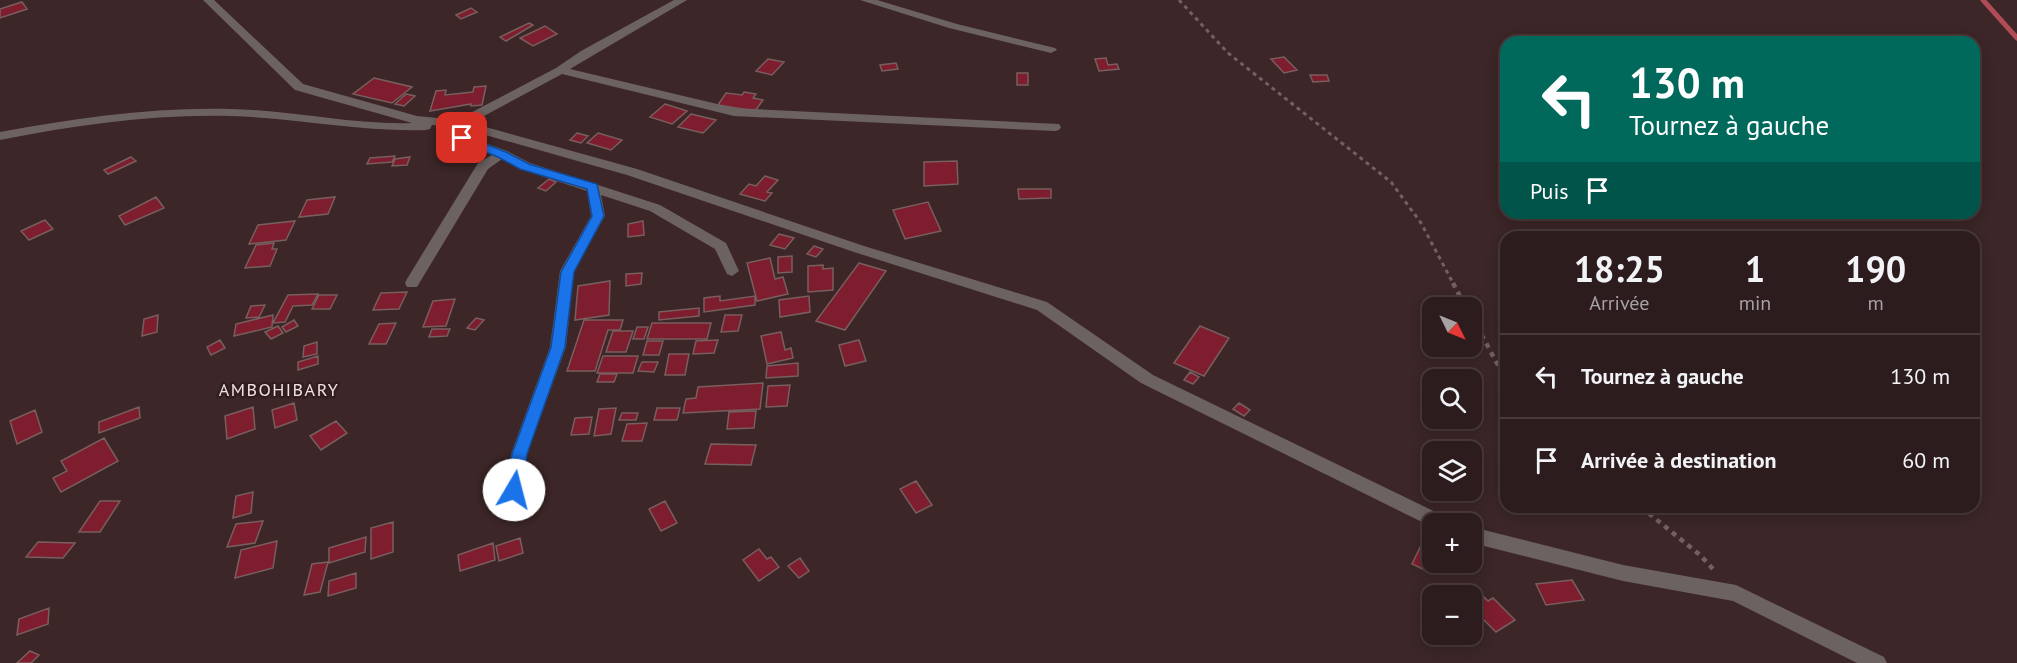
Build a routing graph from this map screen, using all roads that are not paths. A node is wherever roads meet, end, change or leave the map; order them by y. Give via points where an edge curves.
1 (208, 0) edge
2 (682, 0) edge
3 (865, 0) edge
4 (1051, 50) dead end
5 (560, 70) junction
6 (462, 124) junction
7 (1055, 127) dead end
8 (0, 136) edge
9 (502, 154) junction
10 (593, 187) junction
11 (732, 271) dead end
12 (412, 283) dead end
13 (514, 490) dead end
14 (1422, 513) edge
15 (1482, 538) edge
16 (1877, 663) edge

1 - 6 street via 299,87 416,120
2 - 5 street via 585,52
3 - 4 street
5 - 6 street
5 - 7 street via 734,112
6 - 8 street via 391,129 263,114 179,111
6 - 9 street via 462,138
6 - 14 street via 632,172 1042,306 1147,379
9 - 10 street via 525,166
9 - 12 street via 483,166
10 - 11 street via 655,208 688,226 721,246
10 - 13 street via 598,216 567,272 558,347 519,454
15 - 16 street via 1623,573 1736,593

